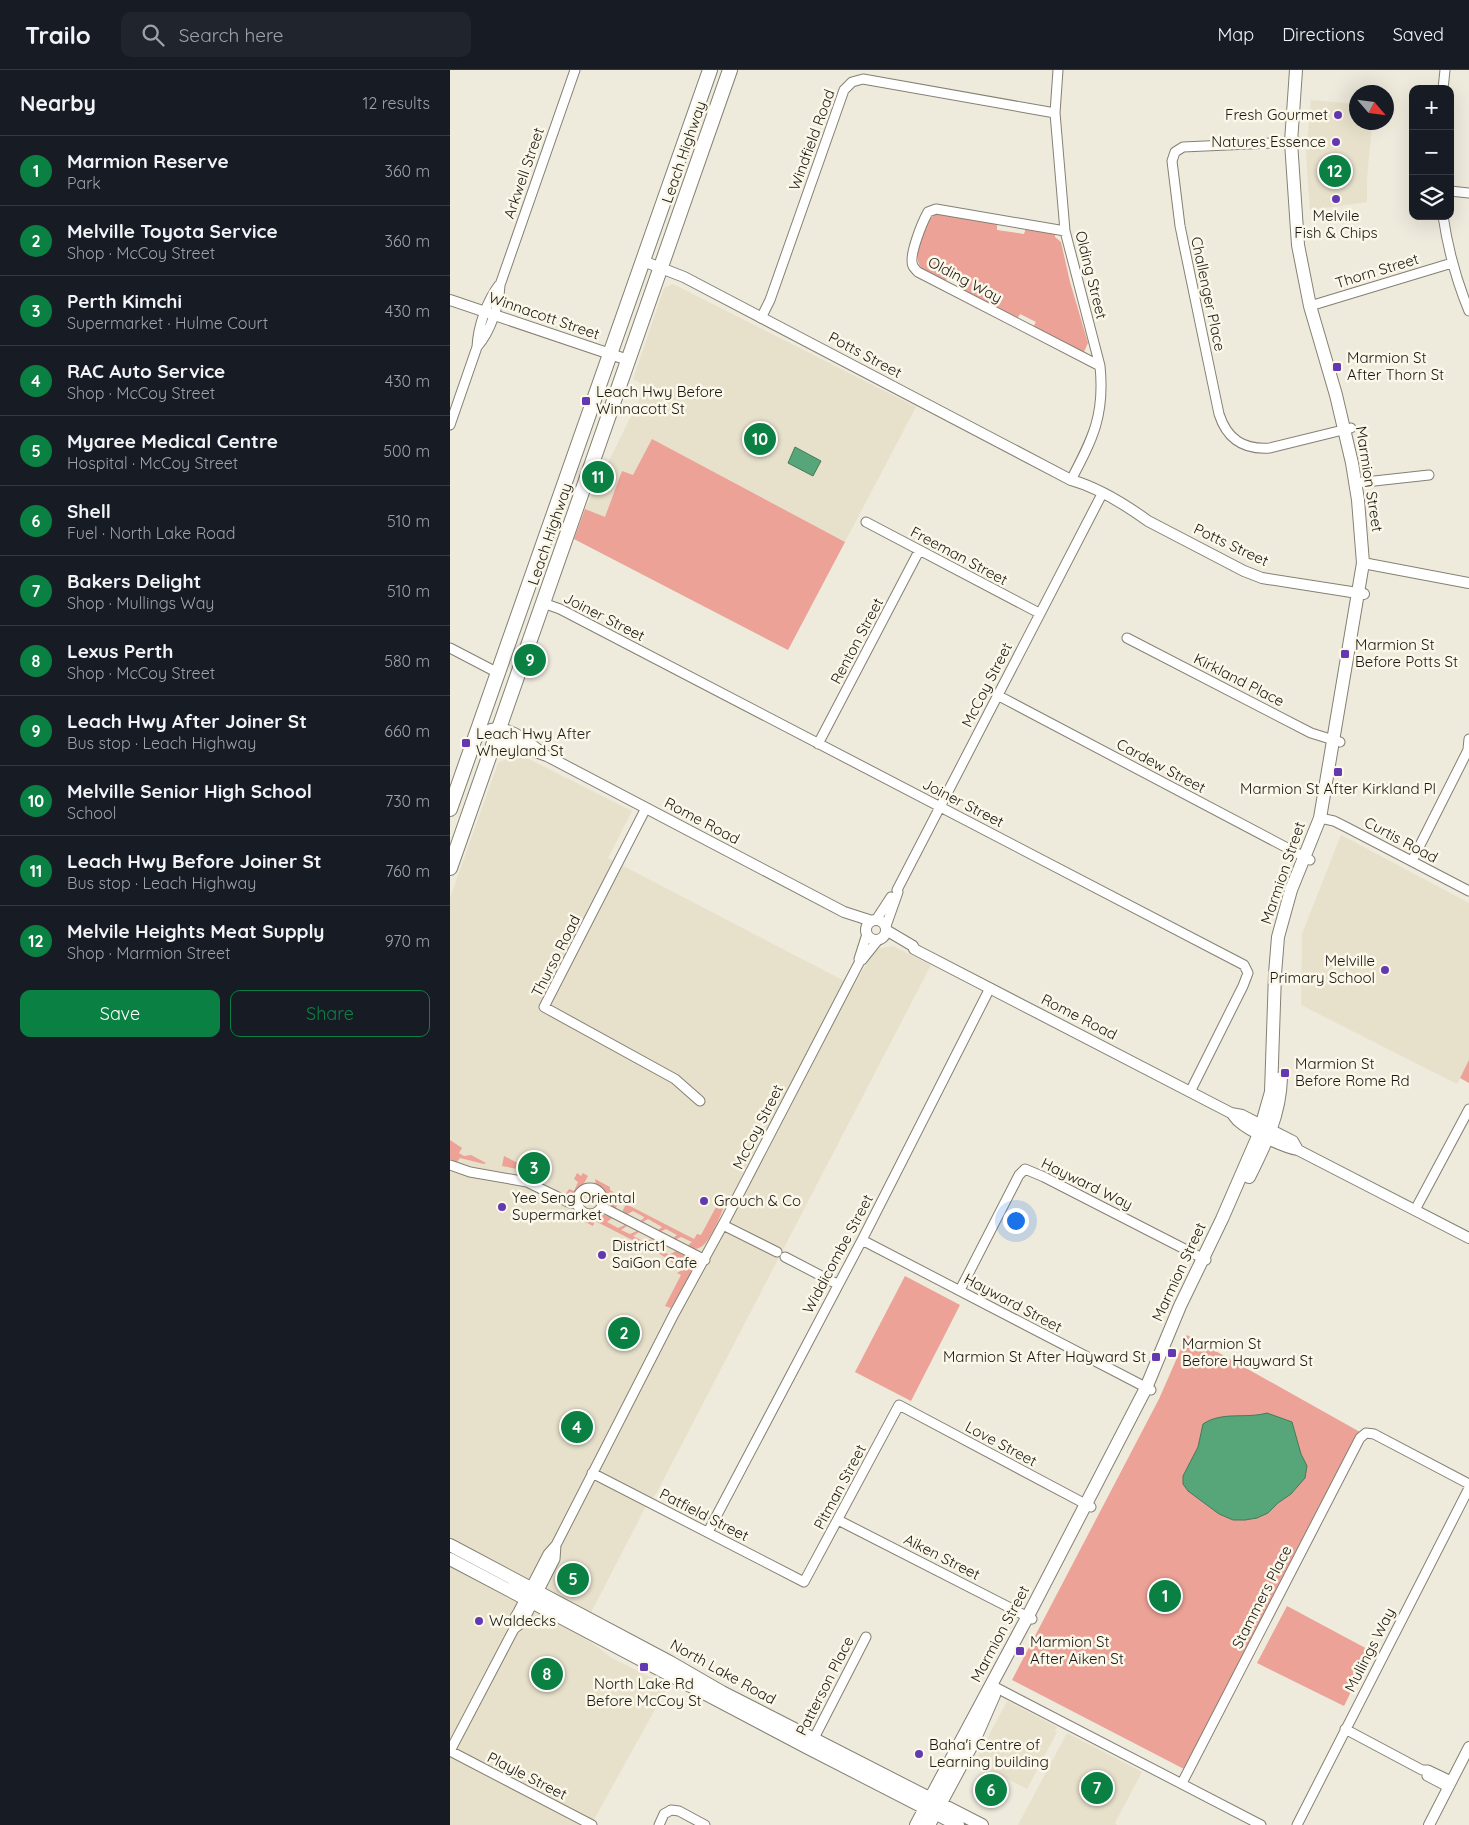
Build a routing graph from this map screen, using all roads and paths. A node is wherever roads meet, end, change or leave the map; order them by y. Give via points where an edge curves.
1 (575, 70) edge
2 (710, 70) edge
3 (730, 70) edge
4 (1058, 70) edge
5 (1296, 70) edge
6 (1302, 70) edge
7 (1445, 70) edge
8 (1443, 85) edge
9 (1055, 113) junction
10 (1294, 142) junction
11 (1454, 191) edge
12 (1469, 193) edge
13 (1444, 220) edge
14 (1065, 231) junction
15 (642, 261) junction
16 (1452, 263) junction
17 (661, 268) junction
18 (450, 300) edge
19 (1312, 305) junction
20 (1469, 311) edge
21 (489, 313) junction
22 (760, 318) junction
23 (610, 354) junction
24 (628, 360) junction
25 (1100, 366) junction
26 (450, 425) edge
27 (1348, 429) junction
28 (1429, 475) dead end
29 (1071, 480) junction
30 (1359, 483) junction
31 (1101, 496) junction
32 (866, 522) dead end
33 (919, 551) junction
34 (1366, 564) junction
35 (1469, 583) edge
36 (1361, 594) junction
37 (543, 603) junction
38 (1039, 613) junction
39 (1127, 638) dead end
40 (450, 648) edge
41 (498, 673) junction
42 (999, 696) junction
43 (499, 728) junction
44 (1469, 739) edge
45 (474, 741) junction
46 (1337, 741) junction
47 (818, 744) junction
48 (493, 745) junction
49 (1469, 749) edge
50 (547, 756) junction
51 (939, 806) junction
52 (646, 808) junction
53 (450, 809) edge
54 (1322, 818) junction
55 (1308, 859) junction
56 (1412, 861) junction
57 (450, 868) edge
58 (897, 890) junction
59 (1469, 891) edge
60 (871, 926) junction
61 (886, 928) junction
62 (879, 940) junction
63 (914, 948) junction
64 (860, 961) junction
65 (990, 988) junction
66 (1190, 1092) junction
67 (700, 1101) dead end
68 (1469, 1109) edge
69 (1265, 1132) junction
70 (450, 1165) edge
71 (577, 1204) junction
72 (602, 1207) junction
73 (1415, 1210) junction
74 (723, 1225) junction
75 (1469, 1238) edge
76 (862, 1240) junction
77 (1204, 1258) junction
78 (705, 1260) junction
79 (837, 1284) junction
80 (960, 1290) junction
81 (1148, 1389) junction
82 (899, 1406) joint
83 (592, 1473) junction
84 (1469, 1484) edge
85 (1469, 1488) edge
86 (1088, 1505) junction
87 (838, 1520) junction
88 (708, 1532) junction
89 (450, 1545) edge
90 (450, 1559) edge
91 (804, 1582) joint
92 (531, 1596) junction
93 (1030, 1618) junction
94 (866, 1637) dead end
95 (994, 1686) junction
96 (1345, 1729) junction
97 (811, 1743) junction
98 (1469, 1747) edge
99 (450, 1751) edge
100 (1182, 1783) junction
101 (1450, 1784) junction
102 (932, 1810) edge
103 (592, 1825) edge
104 (658, 1825) edge
105 (705, 1825) edge
106 (916, 1825) edge
107 (958, 1825) edge
108 (982, 1825) edge
109 (1261, 1825) edge
110 (1296, 1825) edge
111 (1429, 1825) edge

1 - 21 street, Arkwell Street via 500,284 499,295
2 - 15 highway, Leach Highway
3 - 17 highway, Leach Highway
4 - 9 street, Olding Street
5 - 10 main road, Marmion Street
6 - 10 main road, Marmion Street
7 - 8 street
9 - 14 street, Olding Street
9 - 22 street, Windfield Road via 863,79 852,82 844,90 770,300
10 - 19 main road, Marmion Street via 1298,245
10 - 27 street, Challenger Place via 1183,147 1175,152 1172,161 1180,226 1224,427 1237,441 1258,449
11 - 12 street
13 - 16 street
14 - 25 street, Olding Street
14 - 25 street, Olding Way via 936,209 928,212 924,219 912,265 918,272
15 - 17 street, Potts Street
15 - 23 highway, Leach Highway
16 - 19 street, Thorn Street
16 - 20 street
17 - 22 street, Potts Street
17 - 24 highway, Leach Highway
18 - 21 street, Winnacott Street
19 - 27 main road, Marmion Street
21 - 23 street, Winnacott Street
21 - 26 street, Arkwell Street via 484,338 477,347
22 - 29 street, Potts Street
23 - 24 street, Winnacott Street
23 - 41 highway, Leach Highway
24 - 37 highway, Leach Highway
25 - 29 street, Olding Street via 1102,387 1097,426
27 - 30 main road, Marmion Street
28 - 30 street
29 - 31 street, Potts Street via 1082,483
30 - 34 main road, Marmion Street via 1367,521
31 - 36 street, Potts Street via 1256,576
31 - 38 street, McCoy Street
32 - 33 street, Freeman Street
33 - 38 street, Freeman Street
33 - 47 street, Renton Street
34 - 35 street
34 - 36 main road, Marmion Street
36 - 46 main road, Marmion Street
37 - 43 highway, Leach Highway
37 - 47 street, Joiner Street
38 - 42 street, McCoy Street
39 - 46 street, Kirkland Place via 1311,733
40 - 41 street
41 - 45 highway, Leach Highway
42 - 51 street, McCoy Street
42 - 55 street, Cardew Street
43 - 45 street via 488,730
43 - 48 highway, Leach Highway
43 - 50 street, Rome Road via 512,732
44 - 49 street
45 - 53 highway, Leach Highway
46 - 54 main road, Marmion Street
47 - 51 street, Joiner Street
48 - 50 street, Rome Road via 516,745
48 - 57 highway, Leach Highway
49 - 56 street
50 - 52 street, Rome Road
51 - 58 street, McCoy Street
51 - 66 street, Joiner Street via 1244,965 1248,973 1244,986
52 - 60 street, Rome Road
52 - 67 street, Thurso Road via 544,1007 675,1079
54 - 55 main road, Marmion Street
54 - 56 street, Curtis Road via 1341,824
55 - 69 main road, Marmion Street via 1286,904 1278,936 1272,1085
56 - 59 street, Curtis Road
58 - 60 street, McCoy Street
58 - 61 street, McCoy Street
60 - 61 street, Rome Road via 882,922
60 - 62 street, Rome Road via 873,940
60 - 64 street, McCoy Street
61 - 62 street
61 - 63 street, Rome Road
62 - 63 street, Rome Road via 911,950
62 - 64 street, McCoy Street
63 - 65 street, Rome Road
64 - 74 street, McCoy Street
65 - 66 street, Rome Road
65 - 76 street, Widdicombe Street
66 - 69 street, Rome Road via 1231,1113 1242,1115
68 - 73 street
69 - 73 street, Rome Road via 1292,1141 1298,1150
69 - 77 main road, Marmion Street
70 - 71 street via 470,1172 527,1182
71 - 72 street via 582,1212 588,1214 596,1213
71 - 72 street via 580,1193 586,1188 594,1188 602,1196
72 - 78 street
73 - 75 street, Rome Road
74 - 78 street, McCoy Street
74 - 79 street
76 - 79 street, Widdicombe Street
76 - 80 street, Hayward Street
77 - 80 street, Hayward Way via 1025,1169
77 - 81 main road, Marmion Street
78 - 83 street, McCoy Street
79 - 88 street, Widdicombe Street
80 - 81 street, Hayward Street
81 - 86 main road, Marmion Street
82 - 86 street, Love Street
82 - 87 street, Pitman Street
83 - 88 street, Patfield Street
83 - 92 street, McCoy Street via 556,1545 548,1554
84 - 100 street, Stammers Place via 1374,1434 1360,1438
85 - 96 street, Mullings Way
86 - 93 main road, Marmion Street
87 - 91 street, Pitman Street
87 - 93 street, Aiken Street
88 - 91 street, Patfield Street
89 - 92 main road, North Lake Road
90 - 92 main road, North Lake Road
92 - 97 main road, North Lake Road
92 - 99 street, McCoy Street via 523,1622 514,1629
93 - 95 main road, Marmion Street
94 - 97 street, Patterson Place
95 - 100 street
95 - 102 main road, Marmion Street
96 - 101 street via 1426,1775
96 - 110 street, Mullings Way
97 - 102 main road, North Lake Road
98 - 101 street
99 - 103 street, Playle Street
100 - 109 street
101 - 111 street
102 - 106 main road, Marmion Street
102 - 107 main road, North Lake Road
102 - 108 main road, North Lake Road
104 - 105 street via 664,1814 671,1810

